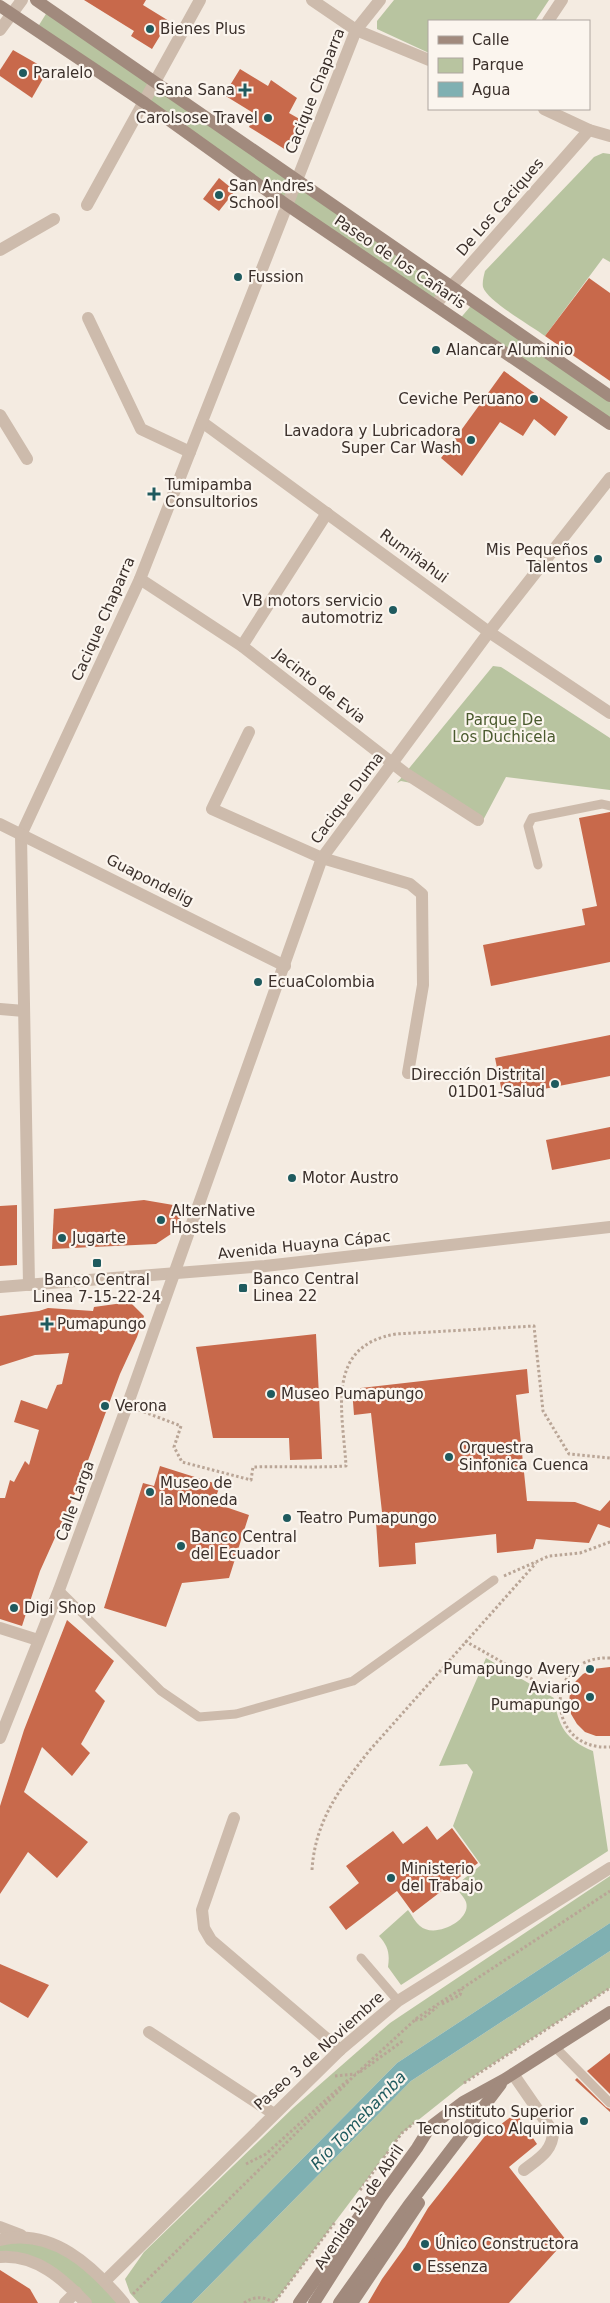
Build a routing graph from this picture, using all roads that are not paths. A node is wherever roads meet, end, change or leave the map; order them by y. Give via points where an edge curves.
1 (22, 0) edge
2 (36, 0) edge
3 (200, 0) edge
4 (312, 0) edge
5 (380, 0) edge
6 (562, 0) edge
7 (0, 6) edge
8 (12, 14) junction
9 (549, 20) edge
10 (0, 30) edge
11 (356, 30) junction
12 (428, 60) edge
13 (157, 81) junction
14 (145, 103) junction
15 (546, 110) edge
16 (600, 134) edge
17 (297, 179) junction
18 (87, 205) dead end
19 (287, 205) junction
20 (54, 218) dead end
21 (0, 250) edge
22 (452, 286) junction
23 (435, 306) junction
24 (88, 318) dead end
25 (610, 396) edge
26 (0, 415) edge
27 (202, 422) junction
28 (610, 424) edge
29 (190, 452) junction
30 (27, 459) dead end
31 (610, 478) edge
32 (327, 512) junction
33 (140, 579) junction
34 (489, 632) junction
35 (242, 646) junction
36 (610, 713) edge
37 (249, 732) dead end
38 (393, 764) junction
39 (610, 806) edge
40 (478, 820) dead end
41 (0, 824) edge
42 (21, 835) junction
43 (322, 858) junction
44 (538, 865) dead end
45 (284, 966) junction
46 (0, 1009) edge
47 (24, 1011) junction
48 (408, 1073) dead end
49 (610, 1227) edge
50 (175, 1274) junction
51 (28, 1285) junction
52 (0, 1287) edge
53 (494, 1580) road end
54 (59, 1590) junction
55 (0, 1628) edge
56 (38, 1640) junction
57 (0, 1738) edge
58 (234, 1818) dead end
59 (610, 1868) edge
60 (361, 1958) dead end
61 (398, 2001) junction
62 (610, 2012) edge
63 (149, 2032) dead end
64 (554, 2047) junction
65 (340, 2050) junction
66 (509, 2077) junction
67 (610, 2103) edge
68 (274, 2114) junction
69 (430, 2127) junction
70 (448, 2154) junction
71 (524, 2170) dead end
72 (0, 2227) edge
73 (31, 2237) junction
74 (0, 2240) edge
75 (0, 2258) edge
76 (106, 2281) junction
77 (76, 2292) junction
78 (127, 2300) edge
79 (65, 2303) edge
80 (86, 2303) edge
81 (299, 2303) edge
82 (314, 2303) edge
83 (339, 2303) edge
84 (352, 2303) edge

1 - 8 street
2 - 13 main road, Paseo de los Cañaris
3 - 13 street
4 - 11 street
5 - 11 street, Cacique Chaparra
6 - 9 street
7 - 8 main road, Paseo de los Cañaris
8 - 10 street
8 - 14 main road, Paseo de los Cañaris
11 - 12 street
11 - 17 street, Cacique Chaparra
13 - 14 street
13 - 17 main road, Paseo de los Cañaris
14 - 18 street
14 - 19 main road, Paseo de los Cañaris
15 - 16 street
16 - 22 street, De Los Caciques
17 - 19 street, Cacique Chaparra
17 - 22 main road, Paseo de los Cañaris
19 - 23 main road, Paseo de los Cañaris
19 - 27 street, Cacique Chaparra
20 - 21 street
22 - 23 street, De Los Caciques
22 - 25 main road, Paseo de los Cañaris
23 - 28 main road, Paseo de los Cañaris
24 - 29 street via 141,430
26 - 30 street
27 - 29 street, Cacique Chaparra
27 - 32 street, Rumiñahui
29 - 33 street, Cacique Chaparra
31 - 34 street, Cacique Duma
32 - 34 street, Rumiñahui
32 - 35 street
33 - 35 street, Jacinto de Evia
33 - 42 street, Cacique Chaparra
34 - 36 street, Rumiñahui
34 - 38 street, Cacique Duma
35 - 38 street, Jacinto de Evia
37 - 43 street via 212,809
38 - 40 street, Jacinto de Evia
38 - 43 street, Cacique Duma
39 - 44 lane via 602,804 532,818 528,826
41 - 42 street, Guapondelig
42 - 45 street, Guapondelig
42 - 47 street, Cacique Chaparra
43 - 45 street, Cacique Duma
43 - 48 street via 410,884 422,894 423,985
45 - 50 street, Cacique Duma
46 - 47 street
47 - 51 street, Cacique Chaparra
49 - 50 street, Avenida Huayna Cápac
50 - 51 street, Avenida Huayna Cápac
50 - 54 street, Calle Larga
51 - 52 street, Avenida Huayna Cápac
53 - 54 lane via 353,1681 236,1714 199,1717 161,1691
54 - 56 street, Calle Larga
55 - 56 street
56 - 57 street, Calle Larga
58 - 65 street via 202,1910 204,1928 211,1940
59 - 61 street, Paseo 3 de Noviembre
60 - 61 lane
61 - 65 street, Paseo 3 de Noviembre
62 - 64 main road, Avenida 12 de Abril
63 - 68 street
64 - 66 main road, Avenida 12 de Abril
64 - 67 lane
65 - 68 street, Paseo 3 de Noviembre
66 - 69 main road, Avenida 12 de Abril via 464,2102
66 - 70 main road, Avenida 12 de Abril
66 - 71 street via 553,2132 553,2142 547,2151
68 - 76 street, Paseo 3 de Noviembre
69 - 81 main road via 392,2167
69 - 82 main road, Avenida 12 de Abril
70 - 83 main road, Avenida 12 de Abril
70 - 84 main road via 405,2227
72 - 73 street
73 - 74 street
73 - 76 street via 60,2246
75 - 77 street via 36,2263 55,2273
76 - 78 street
77 - 79 street
77 - 80 street

